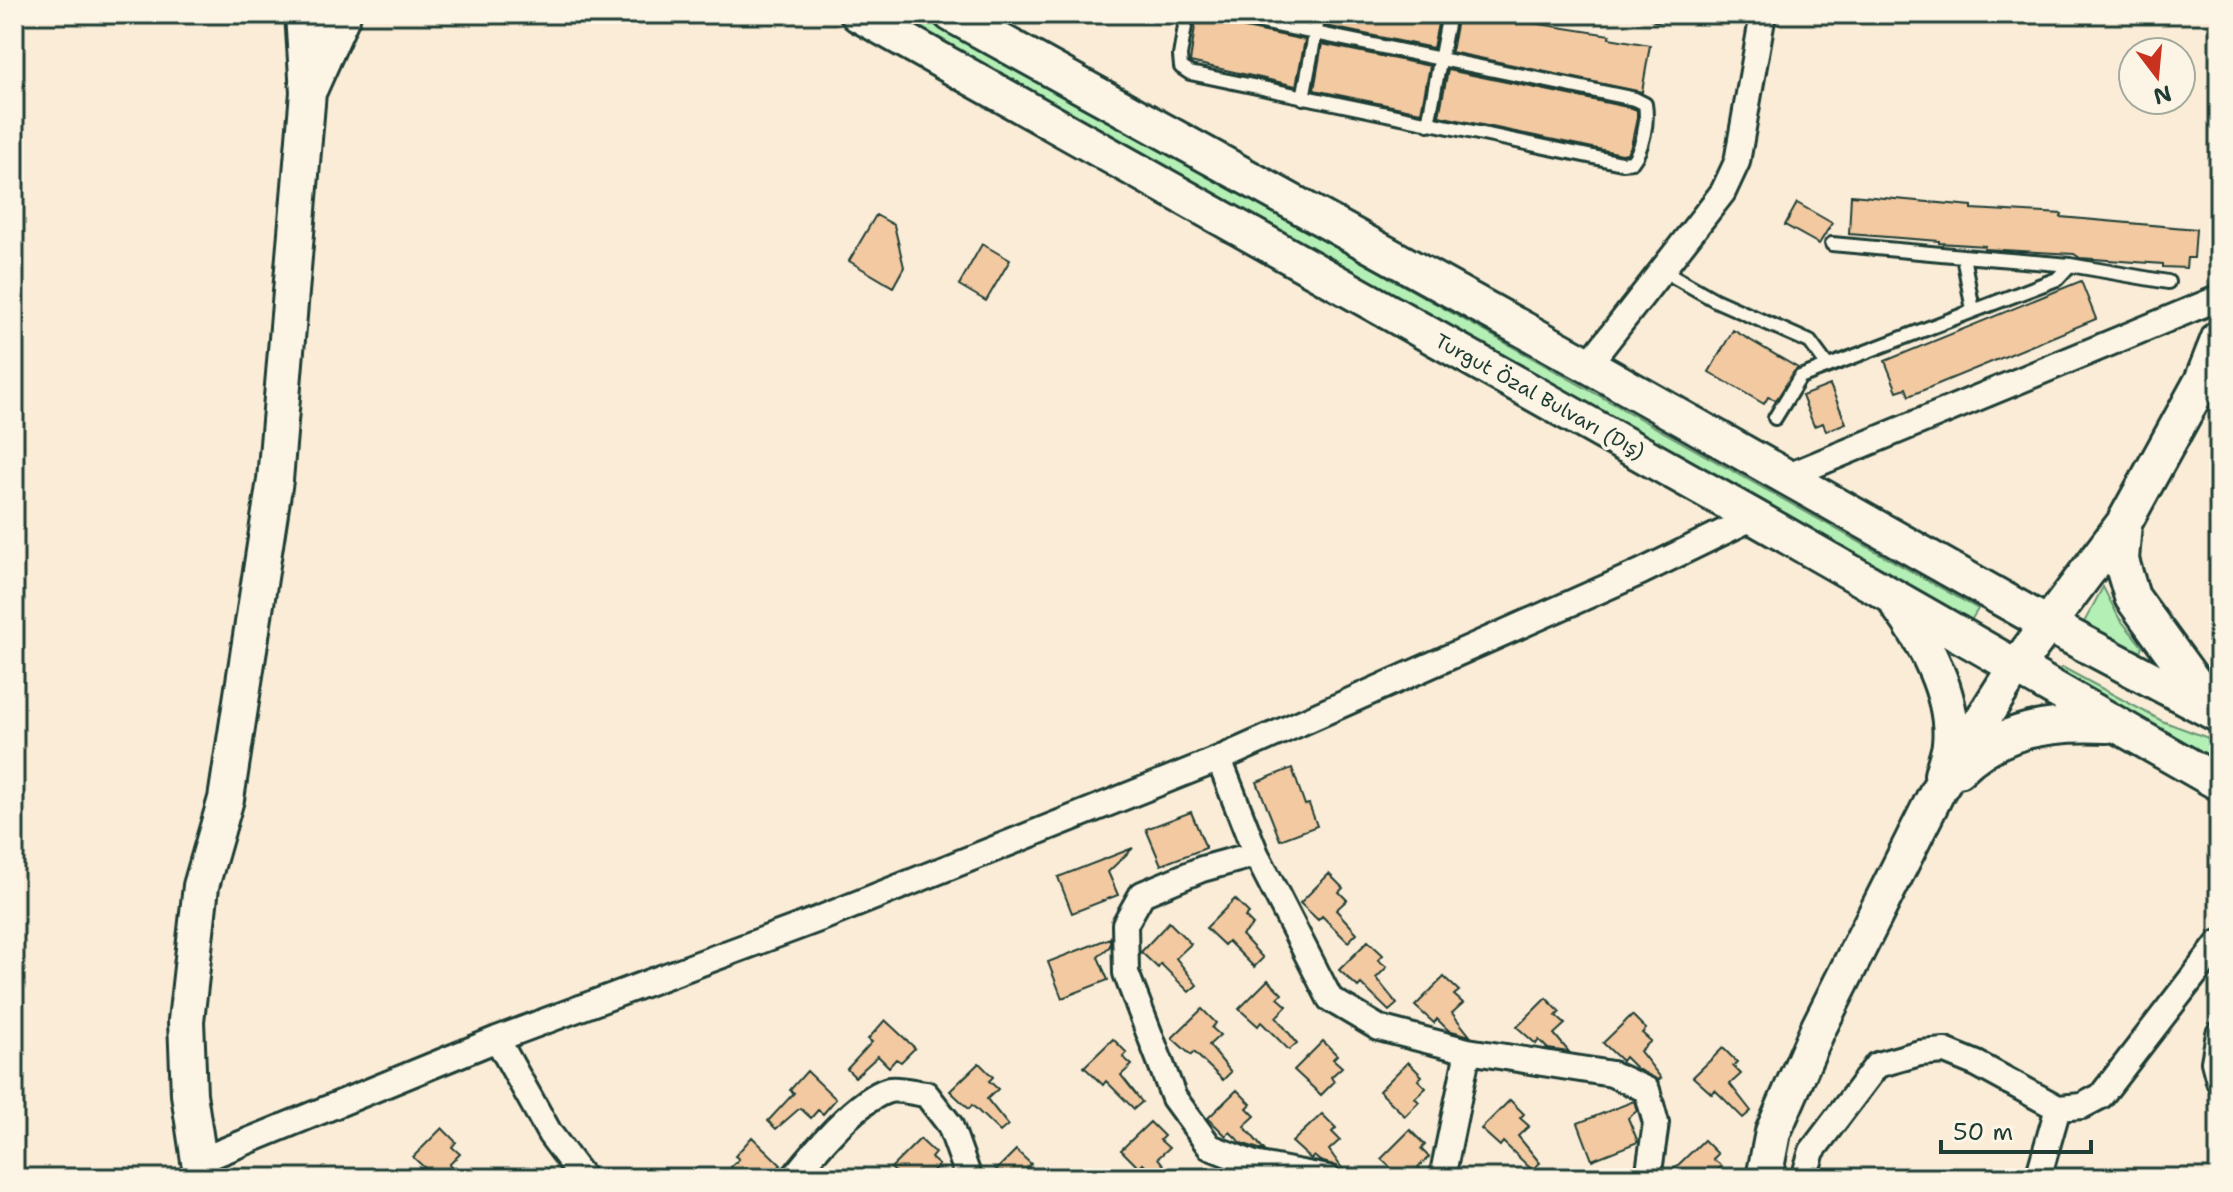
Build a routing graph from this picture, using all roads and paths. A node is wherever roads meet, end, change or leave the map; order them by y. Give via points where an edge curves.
1 (303, 14) edge
2 (343, 14) edge
3 (858, 14) edge
4 (951, 14) edge
5 (1187, 14) edge
6 (1223, 14) edge
7 (1319, 14) edge
8 (1449, 14) edge
9 (1763, 14) edge
10 (1316, 32) junction
11 (1440, 59) junction
12 (308, 92) junction
13 (1303, 98) junction
14 (1428, 124) junction
15 (1832, 244) dead end
16 (1963, 256) junction
17 (2070, 265) junction
18 (1664, 271) junction
19 (2168, 282) dead end
20 (2219, 298) edge
21 (1973, 310) junction
22 (2219, 338) edge
23 (1588, 365) junction
24 (1827, 365) junction
25 (2210, 378) edge
26 (1775, 418) dead end
27 (1788, 476) junction
28 (1754, 517) junction
29 (2124, 523) junction
30 (1893, 599) junction
31 (2047, 624) junction
32 (2015, 668) junction
33 (2212, 710) edge
34 (2117, 726) junction
35 (1219, 759) junction
36 (2219, 783) edge
37 (1938, 790) junction
38 (1256, 854) junction
39 (2219, 943) edge
40 (2219, 1034) edge
41 (497, 1039) junction
42 (1468, 1051) junction
43 (2219, 1081) edge
44 (2058, 1108) junction
45 (199, 1170) edge
46 (583, 1178) edge
47 (793, 1178) edge
48 (969, 1178) edge
49 (1328, 1178) edge
50 (1442, 1178) edge
51 (1648, 1178) edge
52 (1764, 1178) edge
53 (1804, 1178) edge
54 (2038, 1178) edge

1 - 12 main road
2 - 12 main road
3 - 28 main road, Turgut Özal Bulvarı (Dış)
4 - 23 main road
5 - 13 lane via 1181,67
6 - 10 lane
7 - 10 lane
8 - 11 lane
9 - 18 street via 1737,162 1723,192
10 - 11 lane
10 - 13 lane
11 - 14 lane
11 - 14 lane via 1635,99 1645,104 1647,115 1639,153 1632,162 1622,163
12 - 45 main road via 275,480 226,799 201,886 186,1021
13 - 14 lane
15 - 16 lane
16 - 17 lane
16 - 21 lane
17 - 19 lane
17 - 21 lane via 2057,279
18 - 23 street
18 - 24 lane via 1810,342
20 - 27 street
21 - 24 lane
22 - 25 main road
23 - 27 main road
24 - 26 lane via 1800,377
25 - 29 main road
27 - 31 main road
28 - 30 main road, Turgut Özal Bulvarı (Dış)
28 - 35 street
29 - 31 main road
29 - 33 main road via 2121,560 2132,597
30 - 32 main road, Turgut Özal Bulvarı (Dış)
30 - 37 main road via 1936,668 1948,715 1950,744
31 - 32 main road
31 - 33 main road
32 - 34 main road, Turgut Özal Bulvarı (Dış)
32 - 37 main road
34 - 36 main road, Turgut Özal Bulvarı (Dış)
34 - 37 main road via 2067,723 2014,733 1969,759
35 - 38 street
35 - 41 street via 819,919
37 - 52 main road via 1818,1029 1773,1132
38 - 42 street via 1330,999 1379,1028
38 - 49 street via 1142,894 1125,924 1126,973 1174,1098 1210,1147 1254,1164
39 - 44 street via 2101,1096 2082,1106
40 - 43 street via 2214,1062
41 - 45 street
41 - 46 street via 550,1134
42 - 50 street
42 - 51 street via 1612,1074 1647,1090 1656,1123
44 - 53 street via 1945,1051 1888,1060 1877,1065 1812,1151
44 - 54 street
47 - 48 street via 862,1105 890,1090 926,1094 950,1125

